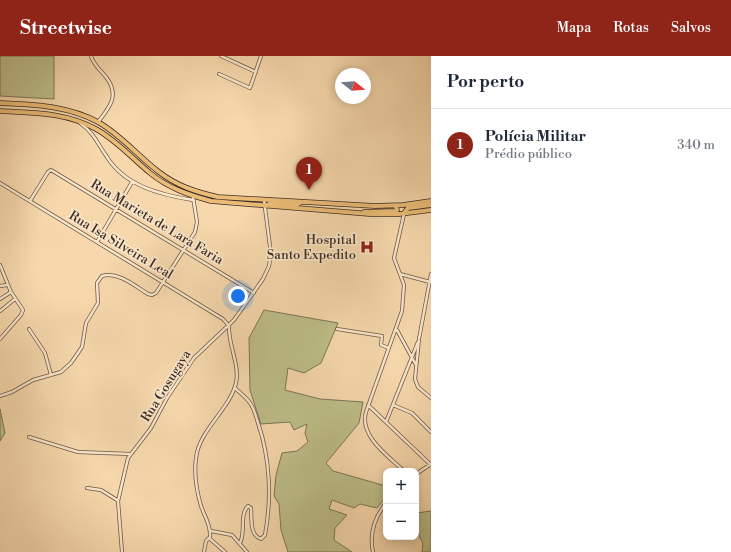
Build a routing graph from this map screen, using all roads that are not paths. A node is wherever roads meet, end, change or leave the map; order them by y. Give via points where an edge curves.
1 (92, 56) edge
2 (221, 56) edge
3 (261, 56) edge
4 (256, 72) junction
5 (219, 74) dead end
6 (0, 103) edge
7 (0, 111) edge
8 (76, 120) junction
9 (98, 122) junction
10 (0, 182) edge
11 (132, 182) junction
12 (193, 198) junction
13 (257, 199) junction
14 (264, 200) junction
15 (30, 201) junction
16 (431, 201) edge
17 (303, 202) junction
18 (234, 204) junction
19 (431, 205) edge
20 (394, 206) junction
21 (265, 207) junction
22 (117, 209) junction
23 (431, 210) edge
24 (360, 213) junction
25 (404, 213) junction
26 (412, 213) junction
27 (97, 242) junction
28 (184, 250) junction
29 (0, 265) edge
30 (400, 274) junction
31 (431, 274) edge
32 (164, 282) junction
33 (430, 282) junction
34 (7, 285) junction
35 (0, 286) edge
36 (11, 292) junction
37 (254, 293) junction
38 (0, 299) edge
39 (15, 299) junction
40 (0, 311) edge
41 (229, 326) junction
42 (29, 329) dead end
43 (337, 329) dead end
44 (396, 329) junction
45 (0, 339) edge
46 (419, 339) junction
47 (390, 348) junction
48 (411, 357) junction
49 (416, 366) junction
50 (51, 375) junction
51 (234, 388) junction
52 (0, 396) edge
53 (431, 398) edge
54 (368, 404) junction
55 (393, 405) junction
56 (386, 422) junction
57 (431, 432) edge
58 (29, 437) dead end
59 (131, 454) junction
60 (430, 464) edge
61 (401, 468) edge
62 (419, 472) edge
63 (87, 488) dead end
64 (118, 500) junction
65 (385, 504) edge
66 (210, 531) junction
67 (210, 538) junction
68 (240, 543) junction
69 (122, 552) edge
70 (204, 552) edge
71 (225, 552) edge
72 (247, 552) edge
73 (373, 552) edge

1 - 9 street via 95,66 108,80 113,97 112,104
2 - 4 street
3 - 4 street
4 - 5 street via 251,87 248,88
6 - 9 highway via 56,107
7 - 8 highway via 46,113
8 - 11 street via 94,135 110,162
8 - 12 highway via 112,139 164,183
9 - 13 highway via 118,135 159,172 181,186 218,197
10 - 15 street, Rua Isa Silveira Leal
11 - 12 street via 148,189
11 - 22 street
12 - 18 highway
12 - 28 street via 196,228
13 - 14 highway
13 - 18 highway via 260,204
14 - 17 highway
14 - 21 street, Rua Gosugaya
15 - 22 street, Rua Marieta de Lara Faria via 49,170
15 - 27 street, Rua Isa Silveira Leal
16 - 20 highway
17 - 20 highway
17 - 21 highway via 271,204
18 - 21 highway
19 - 25 highway via 408,208
19 - 26 highway via 411,209
20 - 24 highway via 397,209 395,211
20 - 25 highway
21 - 24 highway
21 - 37 street, Rua Gosugaya via 271,254 266,272
22 - 27 street
22 - 28 street, Rua Marieta de Lara Faria
23 - 26 highway
24 - 25 highway
25 - 26 highway
25 - 30 street via 394,258
27 - 32 street, Rua Isa Silveira Leal
28 - 32 street
28 - 37 street, Rua Marieta de Lara Faria
29 - 34 street
30 - 33 street
30 - 44 street via 404,293
31 - 33 street
32 - 41 street, Rua Isa Silveira Leal
32 - 50 street via 156,293 150,295 118,277 110,275 100,278 97,283 98,303 86,323 80,351 66,369
33 - 46 street
34 - 35 street
34 - 36 street
36 - 38 street
36 - 39 street
37 - 41 street, Rua Gosugaya
39 - 40 street
39 - 45 street via 23,312
41 - 51 street via 236,368
41 - 59 street, Rua Gosugaya via 194,358 148,432
42 - 50 street via 45,353
43 - 47 street via 382,336 381,345
44 - 47 street
44 - 48 street
46 - 48 street
46 - 49 street
47 - 54 street
48 - 49 street
48 - 55 street
49 - 53 street via 417,385
50 - 52 street via 33,380
51 - 66 street via 201,442 196,457 199,494
51 - 68 street via 254,409 268,461 269,513 265,535 260,538 254,534 251,508 248,506 243,515
54 - 56 street
54 - 61 street via 364,421 368,435
55 - 56 street
55 - 57 street via 412,413
56 - 60 street
58 - 59 street via 75,451
59 - 64 street, Rua Gosugaya via 126,463
60 - 62 street
63 - 64 street via 101,490
64 - 69 street, Rua Gosugaya
65 - 73 street via 373,525
66 - 67 street
66 - 68 street via 230,533
67 - 70 street via 206,541
67 - 71 street
68 - 72 street

